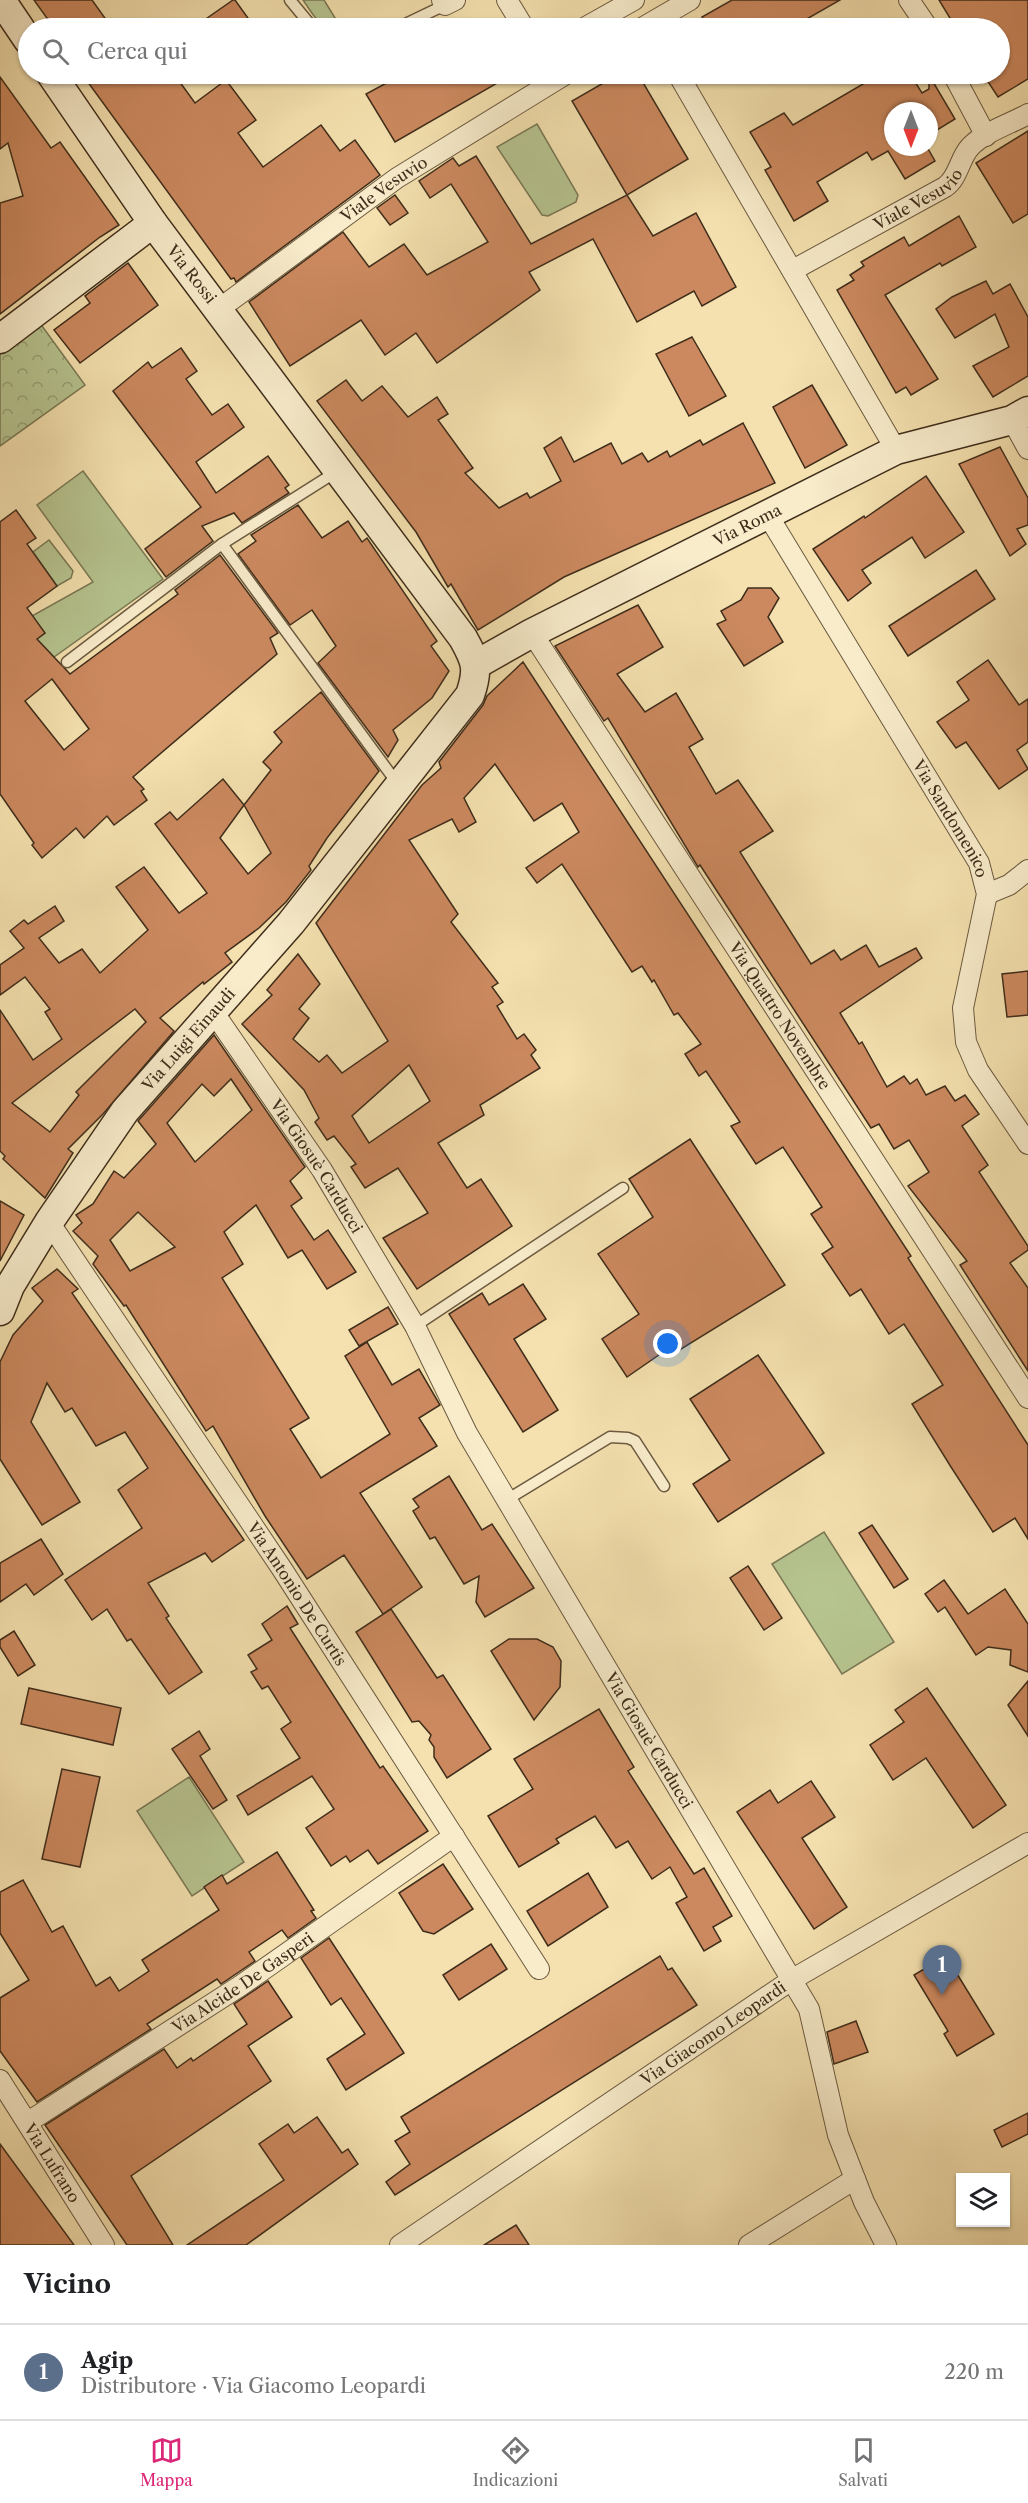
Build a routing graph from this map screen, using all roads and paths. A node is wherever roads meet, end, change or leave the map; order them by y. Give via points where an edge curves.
1 (1, 0) edge
2 (290, 0) edge
3 (507, 0) edge
4 (634, 0) edge
5 (690, 0) edge
6 (909, 0) edge
7 (447, 2) edge
8 (305, 18) edge
9 (416, 18) edge
10 (518, 18) edge
11 (602, 18) edge
12 (643, 18) edge
13 (662, 18) edge
14 (921, 18) edge
15 (18, 25) edge
16 (58, 84) edge
17 (545, 84) edge
18 (684, 84) edge
19 (958, 84) edge
20 (1028, 114) edge
21 (986, 136) junction
22 (153, 223) junction
23 (793, 270) junction
24 (219, 309) junction
25 (0, 339) edge
26 (1020, 416) edge
27 (1028, 449) edge
28 (896, 450) junction
29 (337, 472) junction
30 (767, 514) junction
31 (222, 544) junction
32 (532, 633) junction
33 (67, 662) dead end
34 (477, 664) junction
35 (399, 786) junction
36 (1028, 870) edge
37 (987, 894) junction
38 (212, 1010) junction
39 (1028, 1143) edge
40 (623, 1188) dead end
41 (49, 1222) junction
42 (0, 1311) edge
43 (415, 1326) junction
44 (1028, 1398) edge
45 (664, 1486) dead end
46 (508, 1499) junction
47 (454, 1836) junction
48 (1028, 1843) edge
49 (539, 1969) dead end
50 (793, 1979) junction
51 (0, 2080) edge
52 (28, 2122) junction
53 (855, 2180) junction
54 (408, 2243) edge
55 (104, 2245) edge
56 (748, 2245) edge
57 (886, 2245) edge

1 - 15 street
2 - 8 lane
3 - 10 street
4 - 11 street
4 - 12 street
5 - 13 street
6 - 14 street
7 - 9 lane
16 - 22 street, Via Rossi
17 - 24 street, Viale Vesuvio via 398,178
18 - 23 street
19 - 21 street
20 - 21 street, Viale Vesuvio
21 - 23 street, Viale Vesuvio via 969,149 945,187
22 - 24 street, Via Rossi
22 - 25 street
23 - 28 street
24 - 29 street, Via Rossi
26 - 27 street
26 - 28 street, Via Roma
28 - 30 street, Via Roma
29 - 31 lane
29 - 34 street, Via Rossi via 463,638
30 - 32 street, Via Roma
30 - 37 street, Via Sandomenico via 972,849 980,863
31 - 33 lane
31 - 35 lane
32 - 34 street, Via Roma
32 - 44 street, Via Quattro Novembre
34 - 35 street, Via Luigi Einaudi via 470,695
35 - 38 street, Via Luigi Einaudi via 291,923
36 - 37 street via 1009,885
37 - 39 street, Via Sandomenico via 963,1008 966,1042 978,1070
38 - 41 street, Via Luigi Einaudi via 125,1111
38 - 43 street, Via Giosuè Carducci via 322,1170
40 - 43 lane
41 - 42 street, Via Luigi Einaudi via 10,1286
41 - 47 street, Via Antonio De Curtis via 276,1559
43 - 46 street, Via Giosuè Carducci via 467,1433
45 - 46 lane via 635,1441 610,1437
46 - 50 street, Via Giosuè Carducci
47 - 49 street, Via Antonio De Curtis
47 - 52 street, Via Alcide De Gasperi via 240,1986
48 - 50 street, Via Giacomo Leopardi
50 - 53 street, Via Giosuè Carducci via 809,2009 838,2135
50 - 54 street, Via Giacomo Leopardi
51 - 52 street, Via Lufrano
52 - 55 street, Via Lufrano
53 - 56 street
53 - 57 street, Via Giosuè Carducci

